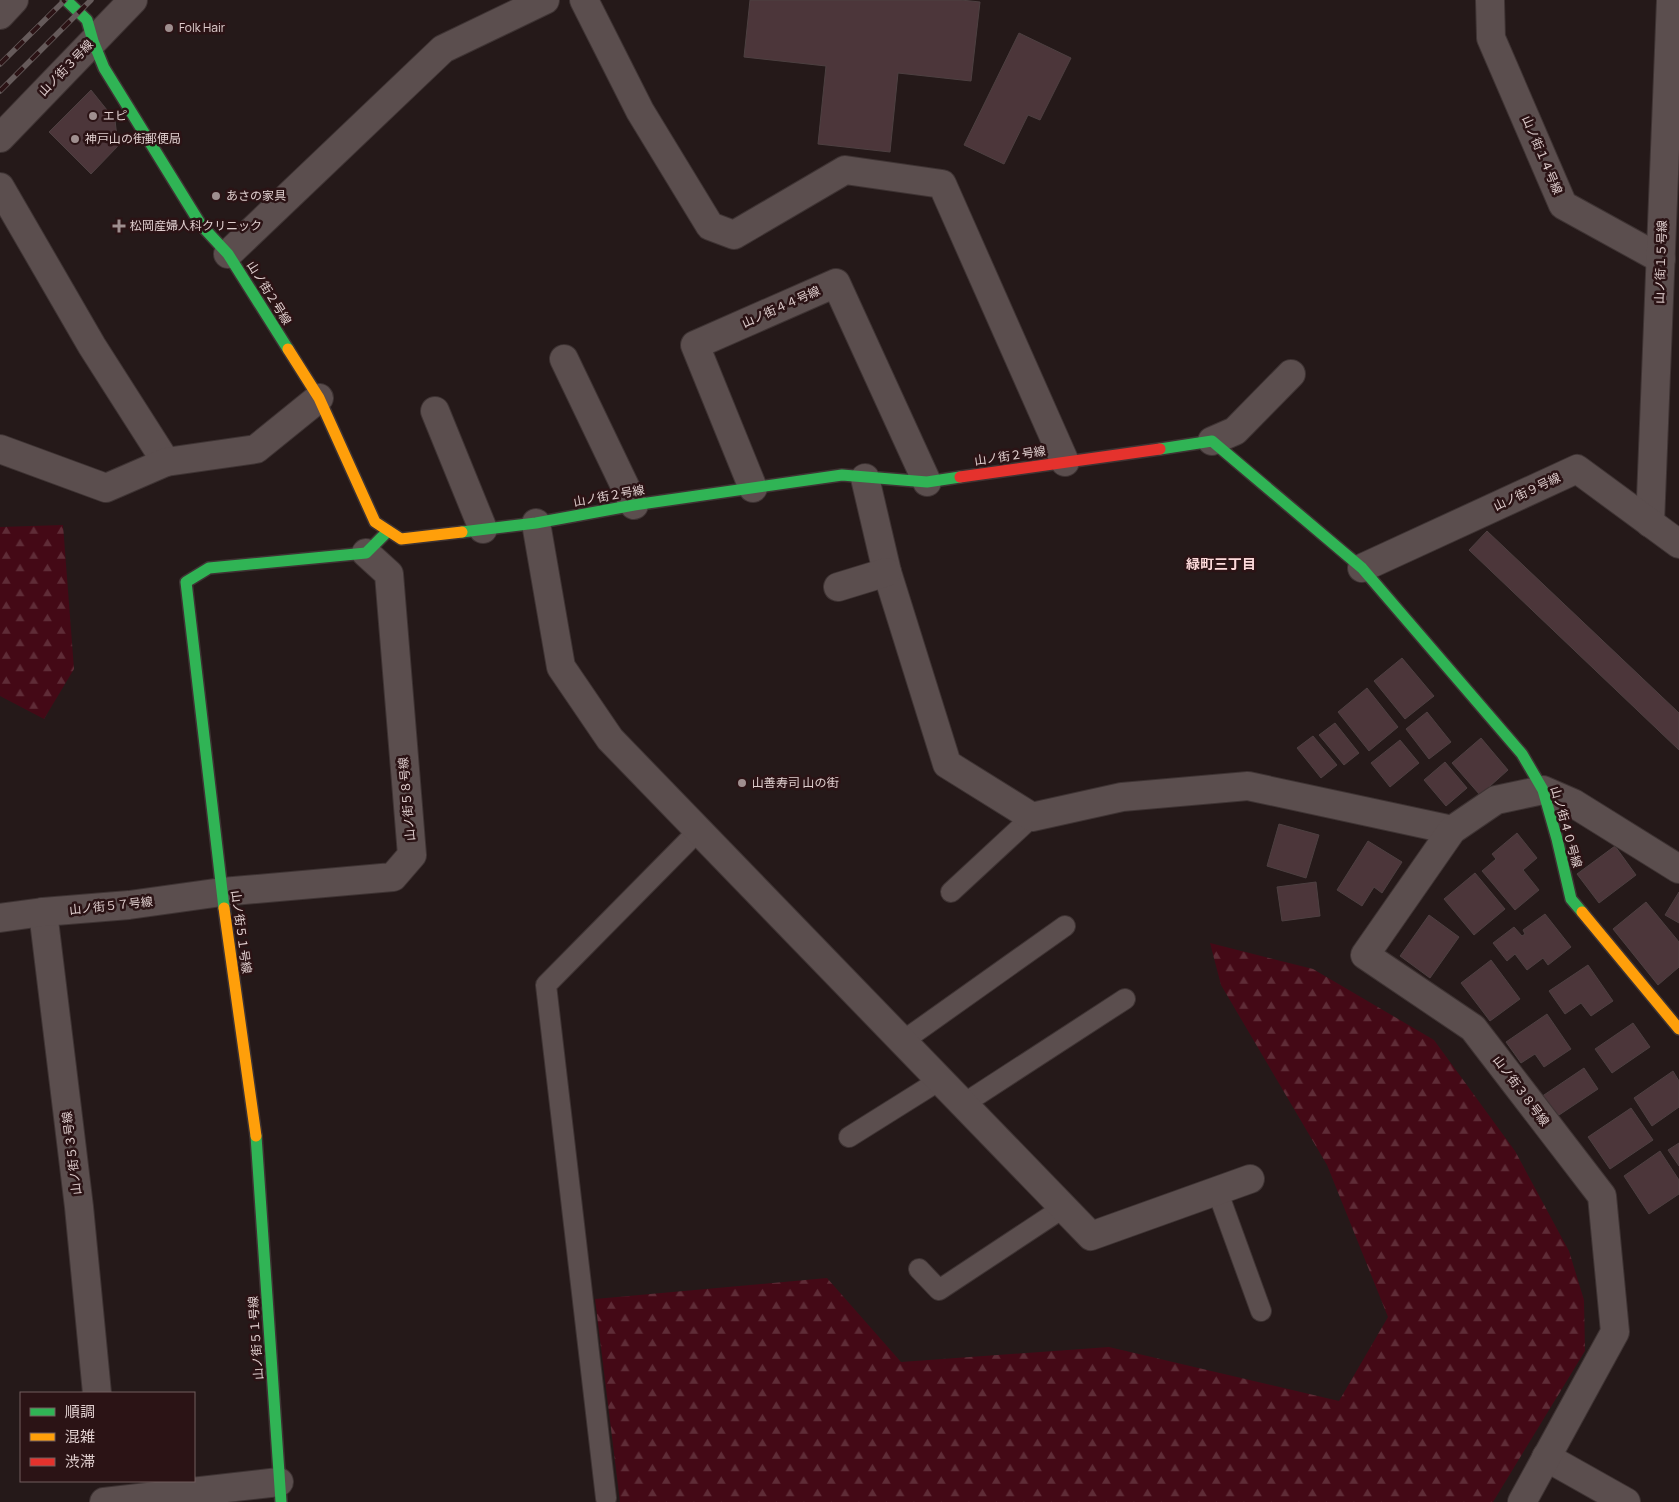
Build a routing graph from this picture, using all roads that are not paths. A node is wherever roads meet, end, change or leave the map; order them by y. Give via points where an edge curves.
1 (14, 0) edge
2 (66, 0) edge
3 (134, 0) edge
4 (545, 0) edge
5 (584, 0) edge
6 (1490, 0) edge
7 (1671, 0) edge
8 (0, 15) edge
9 (92, 41) junction
10 (0, 138) edge
11 (0, 187) edge
12 (228, 254) junction
13 (1661, 259) junction
14 (564, 359) dead end
15 (1291, 374) dead end
16 (319, 398) junction
17 (436, 411) dead end
18 (1212, 441) junction
19 (0, 449) edge
20 (166, 462) junction
21 (1065, 462) junction
22 (865, 478) junction
23 (927, 482) junction
24 (753, 488) junction
25 (634, 505) junction
26 (536, 522) junction
27 (1650, 523) junction
28 (483, 529) junction
29 (388, 531) junction
30 (1679, 544) edge
31 (366, 553) junction
32 (1362, 568) junction
33 (887, 572) junction
34 (838, 586) dead end
35 (1543, 790) junction
36 (1032, 817) junction
37 (1452, 830) junction
38 (698, 831) junction
39 (1679, 869) edge
40 (222, 892) junction
41 (951, 892) dead end
42 (43, 912) junction
43 (0, 918) edge
44 (1065, 926) dead end
45 (1125, 999) dead end
46 (1679, 1029) edge
47 (903, 1042) junction
48 (940, 1080) junction
49 (965, 1104) junction
50 (850, 1137) dead end
51 (1250, 1179) dead end
52 (1217, 1190) junction
53 (1063, 1208) junction
54 (919, 1269) dead end
55 (1261, 1311) dead end
56 (97, 1392) edge
57 (1546, 1457) junction
58 (106, 1482) edge
59 (280, 1492) edge
60 (606, 1498) dead end
61 (104, 1502) edge
62 (108, 1502) edge
63 (1522, 1502) edge
64 (1626, 1502) edge

1 - 8 street
2 - 9 street, 山ノ街２号線 via 87,20
3 - 9 street, 山ノ街３号線
4 - 12 street via 443,49
5 - 21 street via 640,111 710,226 734,235 845,170 942,184
6 - 13 street, 山ノ街１４号線 via 1491,38 1563,205
7 - 13 street, 山ノ街１５号線
9 - 10 street, 山ノ街３号線
9 - 12 street, 山ノ街２号線 via 104,68 201,225
11 - 20 street via 92,346
12 - 16 street, 山ノ街２号線
13 - 27 street, 山ノ街１５号線
14 - 25 street
15 - 18 street via 1235,431
16 - 20 street via 256,449
16 - 29 street, 山ノ街２号線 via 375,522
17 - 28 street
18 - 21 street, 山ノ街２号線
18 - 32 street
19 - 20 street via 106,488
21 - 23 street, 山ノ街２号線
22 - 23 street, 山ノ街２号線
22 - 24 street, 山ノ街２号線 via 842,475
22 - 33 street
23 - 24 street, 山ノ街４４号線 via 836,282 695,345
24 - 25 street, 山ノ街２号線
25 - 26 street, 山ノ街２号線
26 - 28 street, 山ノ街２号線
26 - 38 street via 561,668 610,739
27 - 30 street, 山ノ街９号線
27 - 32 street, 山ノ街９号線 via 1577,469
28 - 29 street, 山ノ街２号線 via 401,539
29 - 31 street
31 - 40 street, 山ノ街５１号線 via 209,568 186,582
31 - 40 street, 山ノ街５８号線 via 389,574 412,855 393,877
32 - 35 street, 山ノ街４０号線 via 1522,754
33 - 34 street
33 - 36 street via 947,764
35 - 37 street, 山ノ街３８号線 via 1496,800
35 - 39 street via 1573,803
35 - 46 street, 山ノ街４０号線 via 1571,899
36 - 37 street via 1122,797 1248,786
36 - 41 lane
37 - 57 street, 山ノ街３８号線 via 1365,955 1474,1028 1602,1196 1615,1332
38 - 47 street
38 - 60 lane via 546,985
40 - 42 street, 山ノ街５７号線 via 129,905
40 - 59 street, 山ノ街５１号線 via 256,1136
42 - 43 street, 山ノ街５７号線
42 - 56 street, 山ノ街５３号線 via 79,1208
44 - 47 lane
45 - 49 lane
47 - 48 street
48 - 49 street
48 - 50 lane
49 - 53 street
51 - 52 street
52 - 53 street via 1091,1236
52 - 55 lane
53 - 54 lane via 939,1290
57 - 63 street, 山ノ街３８号線
57 - 64 street
58 - 62 street
59 - 62 street
61 - 62 street

